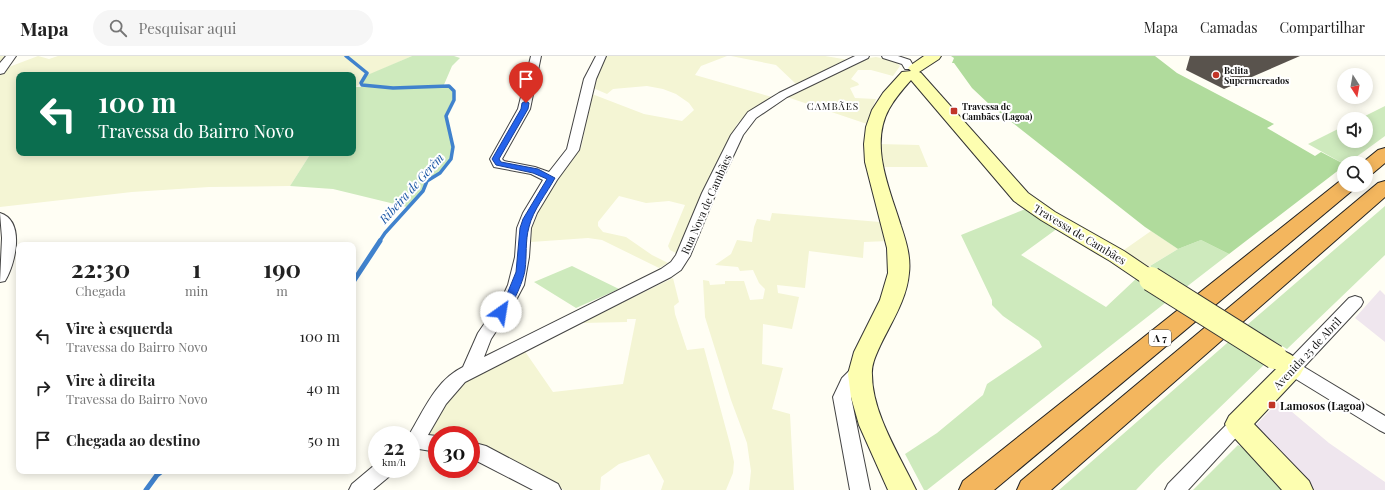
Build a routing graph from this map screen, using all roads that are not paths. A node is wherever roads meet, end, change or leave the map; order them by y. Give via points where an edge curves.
1 (11, 56) edge
2 (536, 56) edge
3 (601, 56) edge
4 (864, 56) edge
5 (887, 56) edge
6 (934, 56) edge
7 (0, 71) edge
8 (912, 71) junction
9 (1385, 154) edge
10 (1373, 163) edge
11 (551, 178) junction
12 (1385, 187) edge
13 (1338, 192) edge
14 (0, 218) edge
15 (0, 277) edge
16 (1355, 302) dead end
17 (1284, 362) junction
18 (471, 369) junction
19 (859, 372) junction
20 (1238, 424) junction
21 (1385, 425) edge
22 (420, 432) edge
23 (480, 453) edge
24 (373, 478) edge
25 (898, 481) edge
26 (359, 490) edge
27 (552, 490) edge
28 (860, 490) edge
29 (973, 490) edge
30 (1031, 490) edge
31 (1175, 490) edge
32 (1300, 490) edge

1 - 7 street
2 - 11 street via 524,109 496,159 498,164 535,171
3 - 11 street via 586,94 573,150
4 - 18 street, Rua Nova de Cambães via 783,95 752,115 743,125 709,193 683,256 676,266 598,308
5 - 8 street via 906,62
6 - 8 street
8 - 17 street, Travessa de Cambães, bridge via 1021,197
8 - 19 street via 896,85 874,122 874,167 898,249 899,276
9 - 10 highway
11 - 18 street via 524,228 520,272 516,285 484,337
12 - 30 highway
13 - 29 highway, A 7
14 - 15 street via 5,223 10,245 5,269
16 - 17 street, Avenida 25 de Abril
17 - 20 street, Avenida 25 de Abril
17 - 21 street
18 - 22 street, Rua Nova de Cambães via 451,383
19 - 25 street via 862,395 878,443
19 - 28 street via 848,382 842,397
20 - 31 street, Avenida 25 de Abril
20 - 32 street
23 - 27 street
24 - 26 street

